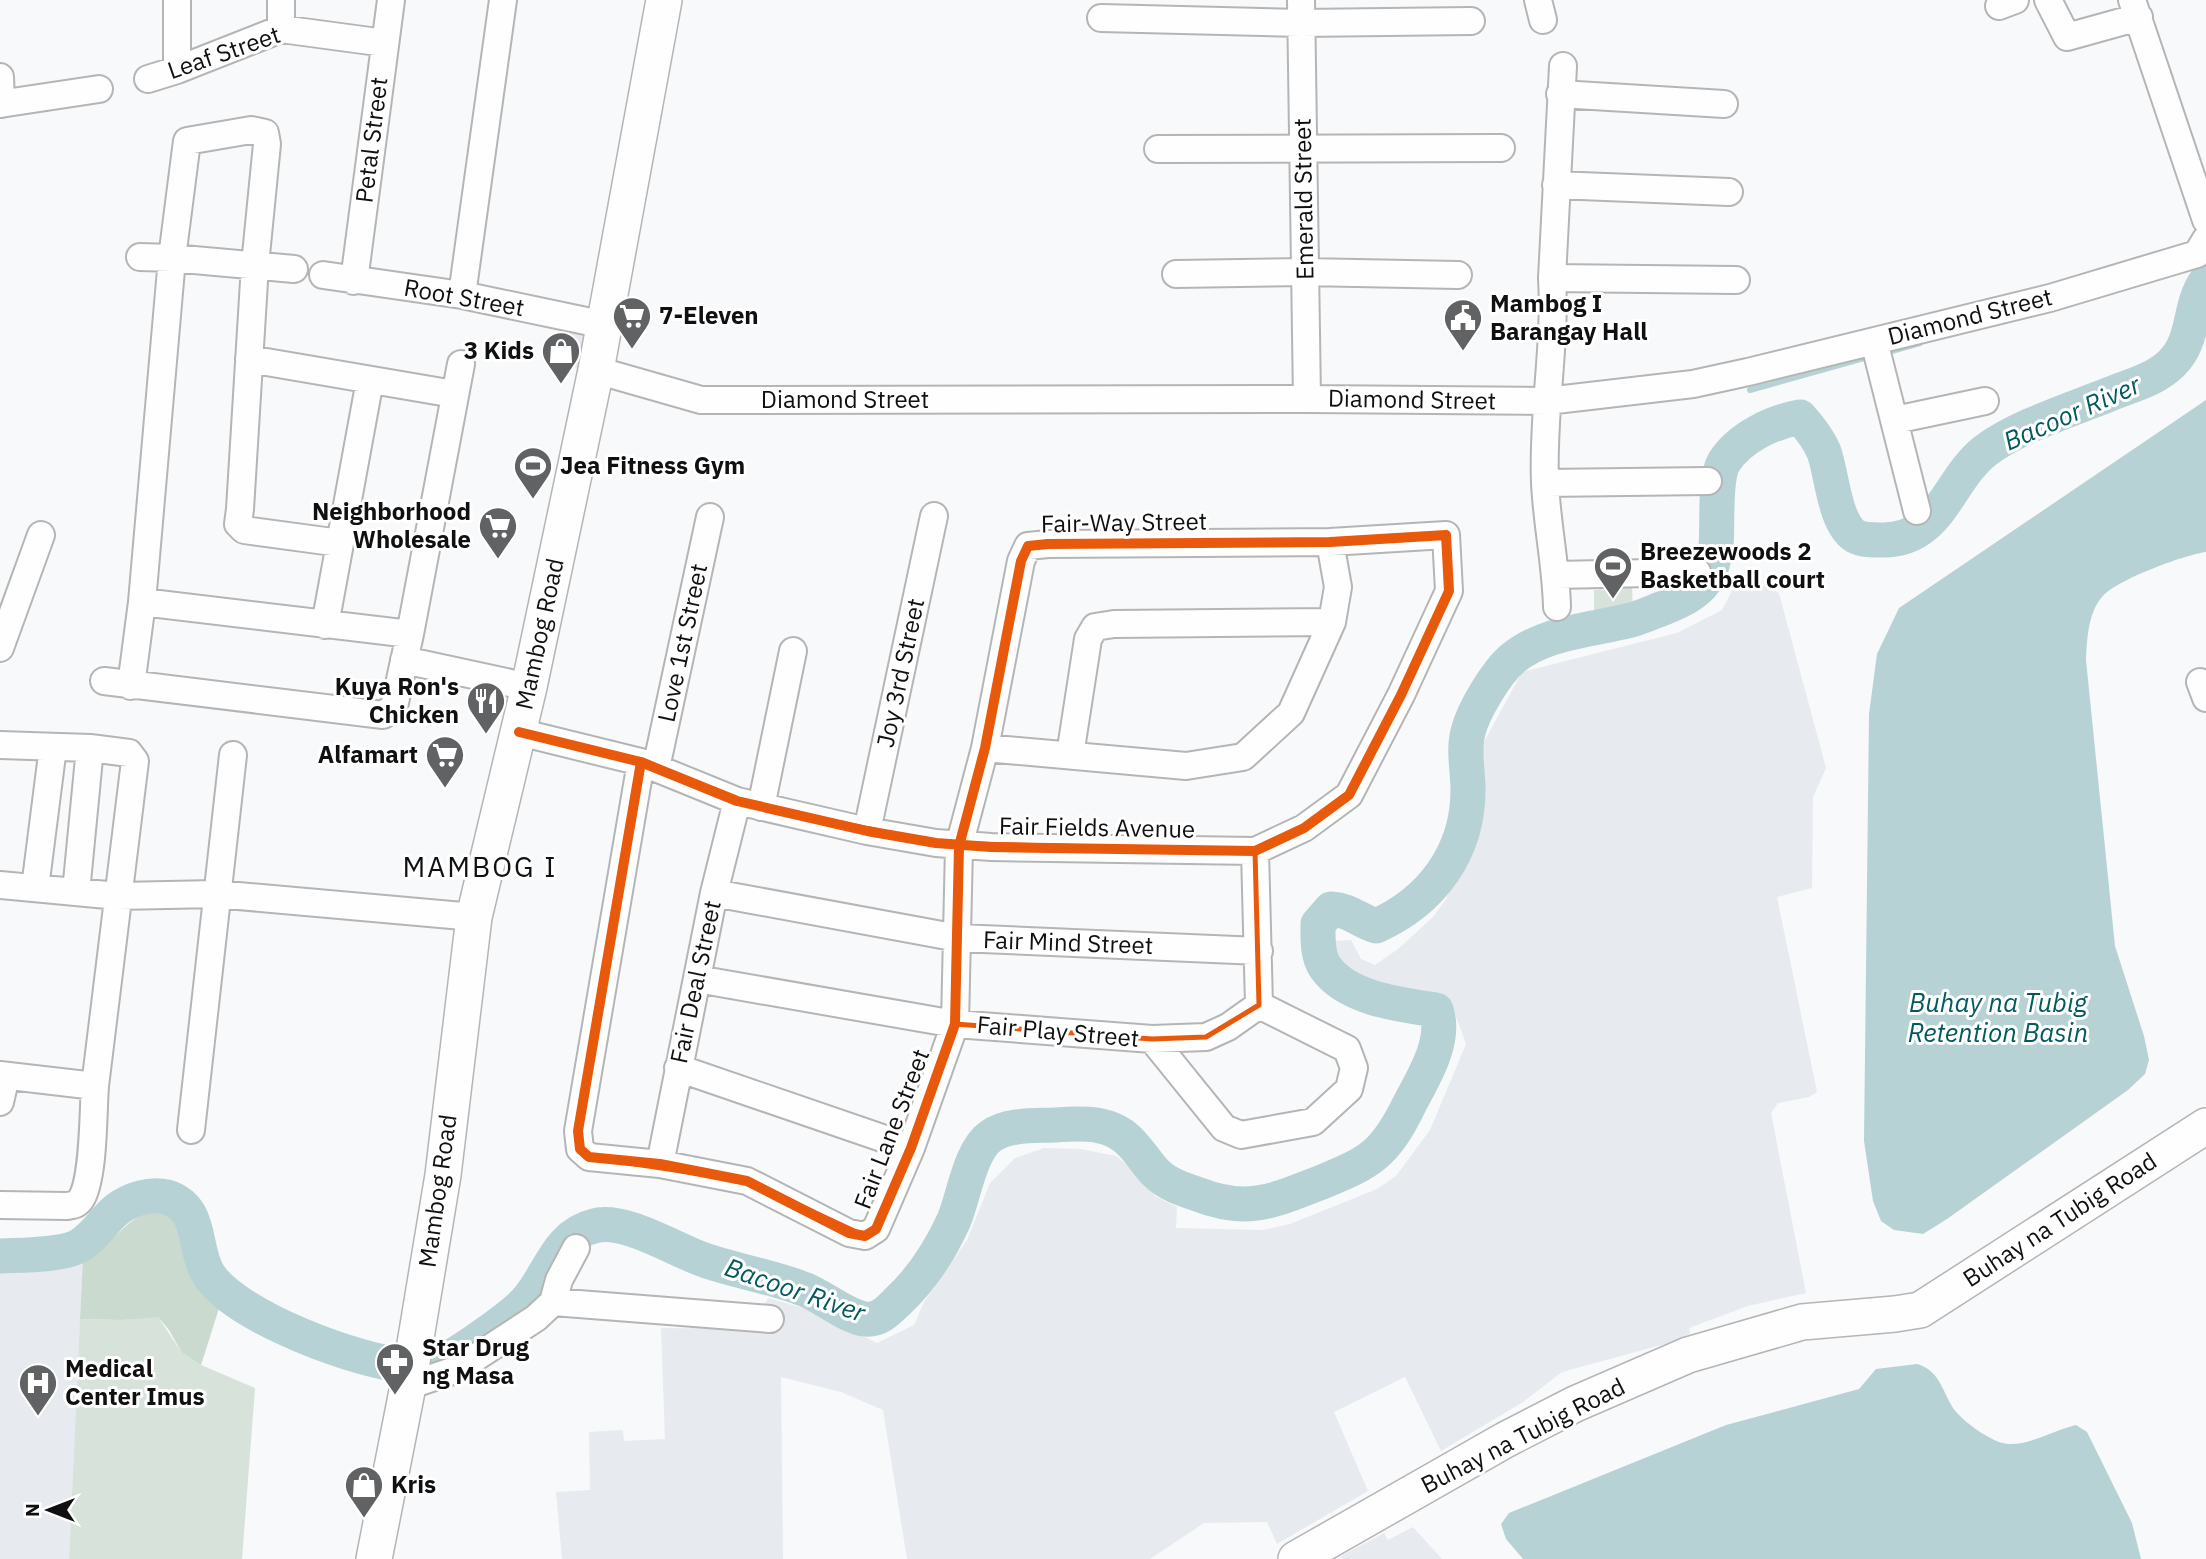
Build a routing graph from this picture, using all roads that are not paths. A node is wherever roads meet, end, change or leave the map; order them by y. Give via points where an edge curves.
1 (177, 0) edge
2 (281, 0) edge
3 (391, 0) edge
4 (503, 0) edge
5 (664, 0) edge
6 (2048, 0) edge
7 (1301, 12) edge
8 (1101, 18) dead end
9 (2138, 18) edge
10 (1471, 21) dead end
11 (281, 29) junction
12 (385, 43) junction
13 (1563, 66) dead end
14 (177, 70) junction
15 (0, 77) edge
16 (148, 79) dead end
17 (99, 89) dead end
18 (1560, 94) junction
19 (1, 104) edge
20 (1724, 104) dead end
21 (1502, 148) dead end
22 (1158, 149) dead end
23 (1303, 150) junction
24 (1556, 185) junction
25 (1729, 191) dead end
26 (2206, 220) edge
27 (2206, 239) edge
28 (141, 257) dead end
29 (172, 258) junction
30 (255, 265) junction
31 (294, 269) dead end
32 (1305, 272) junction
33 (1176, 274) dead end
34 (323, 275) dead end
35 (1458, 275) dead end
36 (1552, 278) junction
37 (1736, 280) dead end
38 (354, 281) junction
39 (461, 295) junction
40 (605, 325) junction
41 (1874, 341) junction
42 (249, 359) junction
43 (461, 364) dead end
44 (596, 370) junction
45 (370, 380) junction
46 (454, 394) junction
47 (1307, 399) junction
48 (1547, 401) junction
49 (1985, 401) dead end
50 (1895, 420) junction
51 (1708, 481) dead end
52 (1545, 483) junction
53 (1917, 511) dead end
54 (934, 516) dead end
55 (710, 517) dead end
56 (41, 535) dead end
57 (1446, 535) joint
58 (1330, 542) junction
59 (340, 543) junction
60 (1697, 572) dead end
61 (1556, 575) junction
62 (142, 602) junction
63 (1557, 607) dead end
64 (1332, 622) junction
65 (325, 625) junction
66 (410, 634) junction
67 (0, 648) edge
68 (793, 651) dead end
69 (404, 660) junction
70 (104, 681) dead end
71 (131, 686) junction
72 (529, 687) junction
73 (519, 732) junction
74 (0, 744) edge
75 (53, 747) junction
76 (90, 748) junction
77 (985, 748) junction
78 (233, 755) dead end
79 (1070, 755) junction
80 (649, 765) junction
81 (749, 804) junction
82 (867, 831) junction
83 (959, 846) junction
84 (1255, 852) junction
85 (0, 885) edge
86 (35, 888) junction
87 (76, 892) junction
88 (714, 893) junction
89 (216, 894) junction
90 (118, 896) junction
91 (474, 917) junction
92 (958, 939) junction
93 (1259, 951) junction
94 (697, 979) junction
95 (1259, 1005) junction
96 (956, 1024) junction
97 (1152, 1039) junction
98 (678, 1068) junction
99 (3, 1075) edge
100 (95, 1086) junction
101 (0, 1102) edge
102 (2206, 1126) edge
103 (191, 1130) dead end
104 (911, 1149) junction
105 (660, 1164) junction
106 (0, 1205) edge
107 (576, 1248) dead end
108 (553, 1301) junction
109 (770, 1319) dead end
110 (409, 1379) junction
111 (374, 1559) edge
112 (1296, 1559) edge

1 - 14 street
2 - 11 street
3 - 12 street, Petal Street
4 - 39 street
5 - 40 main road, Mambog Road
6 - 9 street via 2067,37
7 - 8 street
7 - 10 street
7 - 23 street, Emerald Street
9 - 26 street
11 - 12 street, Leaf Street
11 - 14 street, Leaf Street
12 - 38 street, Petal Street
13 - 18 street
14 - 16 street, Leaf Street
15 - 19 street
17 - 19 street
18 - 20 street
18 - 24 street
21 - 23 street
22 - 23 street
23 - 32 street, Emerald Street
24 - 25 street
24 - 36 street
27 - 41 street, Diamond Street via 2197,254 2050,298
28 - 29 street
29 - 30 street
29 - 30 street via 187,141 251,130 265,133 267,144
29 - 62 street
30 - 31 street
30 - 42 street
32 - 33 street
32 - 35 street
32 - 47 street, Emerald Street
34 - 38 street, Root Street
36 - 37 street
36 - 48 street
38 - 39 street, Root Street
39 - 40 street, Root Street
40 - 44 main road, Mambog Road
41 - 48 street, Diamond Street via 1693,384
41 - 50 street
42 - 45 street
42 - 59 street via 238,524 244,530
43 - 46 street
44 - 47 street, Diamond Street via 701,400
44 - 72 main road, Mambog Road
45 - 46 street
45 - 59 street
46 - 66 street
47 - 48 street, Diamond Street
48 - 52 street
49 - 50 street
50 - 53 street
51 - 52 street
52 - 61 street
54 - 82 street, Joy 3rd Street
55 - 80 street, Love 1st Street
56 - 67 street
57 - 58 street, Fair-Way Street
57 - 84 street, Fair Fields Avenue via 1449,591 1349,795 1304,828
58 - 64 street via 1338,587
58 - 77 street, Fair-Way Street via 1028,546 1021,561
59 - 65 street
60 - 61 street
61 - 63 street
62 - 65 street
62 - 71 street
64 - 79 street via 1291,713 1243,757 1186,766
64 - 79 street via 1095,627 1088,639
65 - 66 street
66 - 69 street
68 - 81 street, Fair Deal Street
69 - 71 street via 394,707 383,715
69 - 72 street
70 - 71 street
72 - 73 main road, Mambog Road
73 - 80 street, Fair Fields Avenue
73 - 91 main road, Mambog Road
74 - 75 street
75 - 76 street
75 - 86 street
76 - 87 street
76 - 90 street via 129,753 135,761
77 - 79 street
77 - 83 street, Fair-Way Street
78 - 89 street
80 - 81 street, Fair Fields Avenue
80 - 105 street, Love 1st Street via 578,1131 580,1149 589,1157
81 - 82 street, Fair Fields Avenue
81 - 88 street, Fair Deal Street
82 - 83 street, Fair Fields Avenue
83 - 84 street, Fair Fields Avenue
83 - 92 street, Fair-Way Street
84 - 93 street
85 - 86 street
86 - 87 street
87 - 90 street
88 - 92 street, Fair Mind Street
88 - 94 street, Fair Deal Street
89 - 90 street
89 - 91 street
89 - 103 street
90 - 100 street
91 - 110 main road, Mambog Road via 443,1175
92 - 93 street, Fair Mind Street
92 - 96 street, Fair Lane Street
93 - 95 street
94 - 96 street, Fair Play Street
94 - 98 street, Fair Deal Street
95 - 97 street, Fair Play Street via 1206,1037
95 - 97 street via 1347,1049 1353,1068 1349,1089 1313,1122 1241,1135 1224,1128
96 - 97 street, Fair Play Street
96 - 104 street, Fair Lane Street
98 - 104 street
98 - 105 street, Fair Deal Street
99 - 100 street
99 - 101 street
100 - 106 street via 86,1188 80,1200 67,1206
102 - 112 main road, Buhay na Tubig Road via 1920,1310 1802,1322 1688,1355 1505,1440
104 - 105 street, Fair Lane Street via 876,1229 865,1236 849,1233 747,1181
107 - 108 street
108 - 109 street
108 - 110 street via 536,1318 458,1369
110 - 111 main road, Mambog Road

